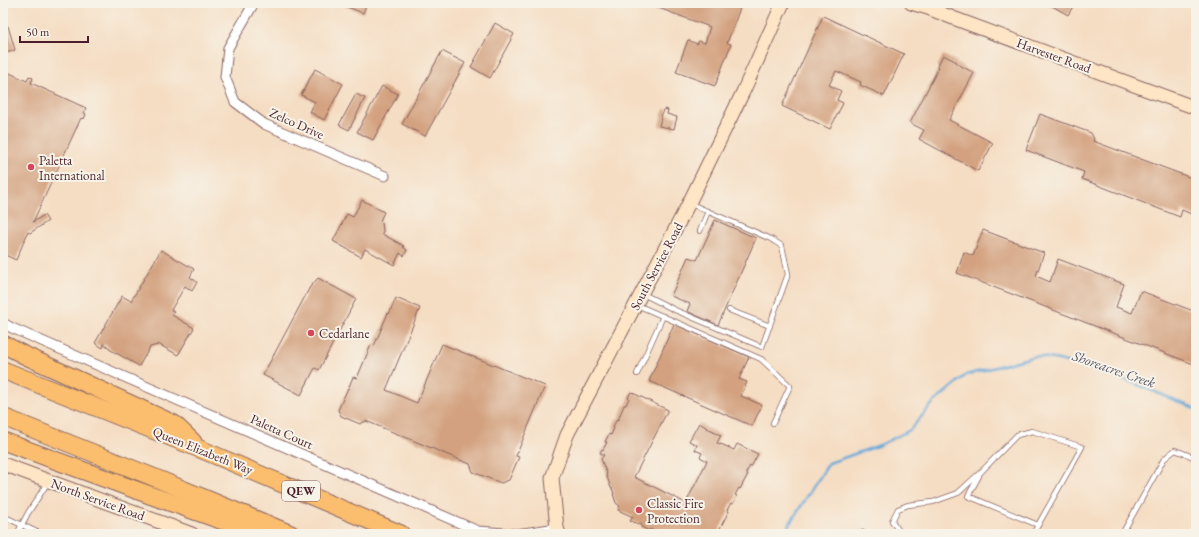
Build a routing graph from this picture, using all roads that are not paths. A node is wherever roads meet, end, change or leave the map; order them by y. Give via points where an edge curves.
1 (254, 3) edge
2 (783, 3) edge
3 (911, 3) edge
4 (1196, 108) edge
5 (385, 176) dead end
6 (689, 203) junction
7 (708, 211) junction
8 (700, 231) dead end
9 (639, 299) junction
10 (729, 310) dead end
11 (663, 316) junction
12 (3, 323) edge
13 (770, 326) junction
14 (3, 344) edge
15 (3, 370) edge
16 (637, 374) dead end
17 (3, 417) edge
18 (773, 423) dead end
19 (3, 441) edge
20 (200, 449) junction
21 (1196, 458) edge
22 (3, 464) edge
23 (981, 472) junction
24 (49, 480) junction
25 (3, 516) edge
26 (22, 525) junction
27 (1038, 525) junction
28 (164, 529) edge
29 (558, 531) edge
30 (35, 533) edge
31 (17, 534) edge
32 (41, 534) edge
33 (192, 534) edge
34 (260, 534) edge
35 (291, 534) edge
36 (402, 534) edge
37 (900, 534) edge
38 (1033, 534) edge
39 (1122, 534) edge

1 - 5 street, Zelco Drive via 228,48 225,77 235,102 264,124
2 - 6 street, South Service Road
3 - 4 street, Harvester Road
6 - 7 lane
6 - 9 street, South Service Road
7 - 8 lane
7 - 13 lane via 782,246 788,274
9 - 11 lane
9 - 13 lane via 675,310 762,347
9 - 29 street, South Service Road via 567,435 554,471 552,478
10 - 13 lane
11 - 16 lane
11 - 18 lane via 761,359 790,386
12 - 29 street, Paletta Court via 478,531 518,534
14 - 20 highway via 174,424
15 - 20 highway, Queen Elizabeth Way / QEW
17 - 35 highway
19 - 34 highway
20 - 36 highway, Queen Elizabeth Way / QEW
21 - 39 lane via 1175,450 1164,459
22 - 24 street, North Service Road
23 - 27 lane via 968,496
23 - 27 lane via 1017,434 1032,432 1082,447
23 - 37 lane via 958,493 933,502 898,509 892,522
24 - 26 lane
24 - 28 street, North Service Road
25 - 26 lane
26 - 30 lane
26 - 31 lane
27 - 38 lane
28 - 33 street, North Service Road
30 - 32 lane

